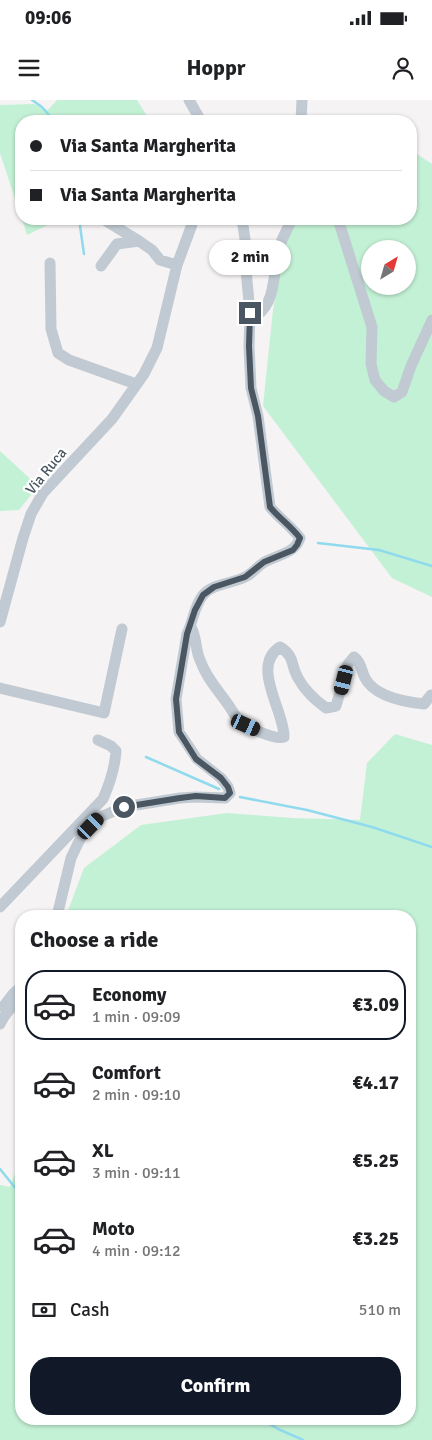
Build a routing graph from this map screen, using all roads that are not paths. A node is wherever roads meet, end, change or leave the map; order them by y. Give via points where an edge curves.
1 (189, 100) edge
2 (302, 100) edge
3 (198, 115) edge
4 (301, 115) edge
5 (113, 225) edge
6 (192, 225) edge
7 (243, 225) edge
8 (289, 225) edge
9 (340, 225) edge
10 (139, 241) junction
11 (50, 263) dead end
12 (177, 265) junction
13 (101, 266) dead end
14 (250, 313) junction
15 (432, 320) edge
16 (136, 384) junction
17 (0, 622) edge
18 (190, 627) junction
19 (122, 629) dead end
20 (0, 688) edge
21 (431, 695) edge
22 (98, 740) dead end
23 (0, 907) edge
24 (58, 910) edge
25 (15, 992) edge
26 (15, 1003) edge
27 (0, 1011) edge
28 (0, 1024) edge

1 - 3 street
2 - 4 street
5 - 10 street
6 - 12 street, Via Ruca
7 - 14 street
8 - 14 street via 279,248 267,304 257,315
9 - 15 street via 372,327 374,380 394,398 402,392
10 - 12 street via 160,260
10 - 13 street via 117,244
11 - 16 street via 50,329 58,353
12 - 16 street, Via Ruca via 157,348
14 - 18 street via 251,388 270,507 300,538 293,550 264,562 245,577 214,587 203,595
16 - 17 street, Via Ruca via 112,419 43,493 31,514
18 - 21 street via 206,675 237,718 279,739 284,737 284,729 267,675 271,658 280,647 293,661 296,676 309,695 326,708 336,706 348,664 354,657 359,660 365,678 388,696 424,704
18 - 24 street via 176,699 179,732 196,759 221,778 230,793 225,798 196,796 124,807 100,817 82,835 71,858
19 - 20 street via 104,713
22 - 23 street via 116,751 110,785 103,799
25 - 27 street
26 - 28 street

